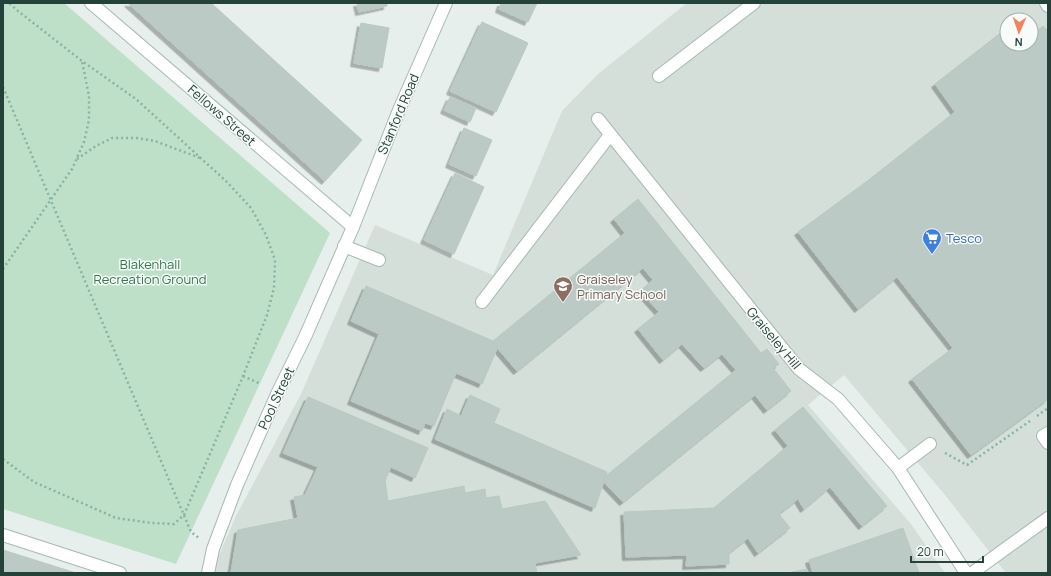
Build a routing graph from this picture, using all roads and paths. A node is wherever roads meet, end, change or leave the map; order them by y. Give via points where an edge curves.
1 (9, 3) edge
2 (91, 3) edge
3 (446, 3) edge
4 (754, 3) edge
5 (1046, 3) edge
6 (1048, 6) edge
7 (82, 61) junction
8 (659, 76) dead end
9 (3, 86) edge
10 (598, 119) dead end
11 (610, 135) junction
12 (76, 159) junction
13 (202, 159) junction
14 (51, 200) junction
15 (353, 227) junction
16 (344, 246) junction
17 (379, 260) dead end
18 (3, 270) edge
19 (482, 302) dead end
20 (1048, 408) edge
21 (1048, 433) edge
22 (1048, 443) edge
23 (930, 444) joint
24 (3, 459) edge
25 (898, 468) junction
26 (184, 515) junction
27 (1048, 518) edge
28 (191, 532) dead end
29 (3, 535) edge
30 (120, 573) edge
31 (208, 573) edge
32 (966, 573) edge
33 (972, 573) edge

1 - 7 path
2 - 15 street, Fellows Street
3 - 15 street, Stanford Road via 399,110
4 - 8 street
5 - 6 street
7 - 12 path via 89,96 89,120 84,142
7 - 13 path via 136,100
9 - 14 path
10 - 11 street, Graiseley Hill
11 - 19 street
11 - 25 street, Graiseley Hill via 799,369 838,399
12 - 13 path via 112,138 131,138 155,141
12 - 14 path
13 - 26 path via 251,208 266,235 275,260 274,288 256,344
14 - 18 path
14 - 26 path
15 - 16 street, Pool Street
16 - 17 street
16 - 31 street, Pool Street via 237,485 213,549
20 - 23 path via 968,465
21 - 22 street via 1043,436
23 - 25 street
24 - 26 path via 34,482 116,518 174,524
25 - 32 street, Graiseley Hill
26 - 28 path
27 - 33 street
29 - 30 street

